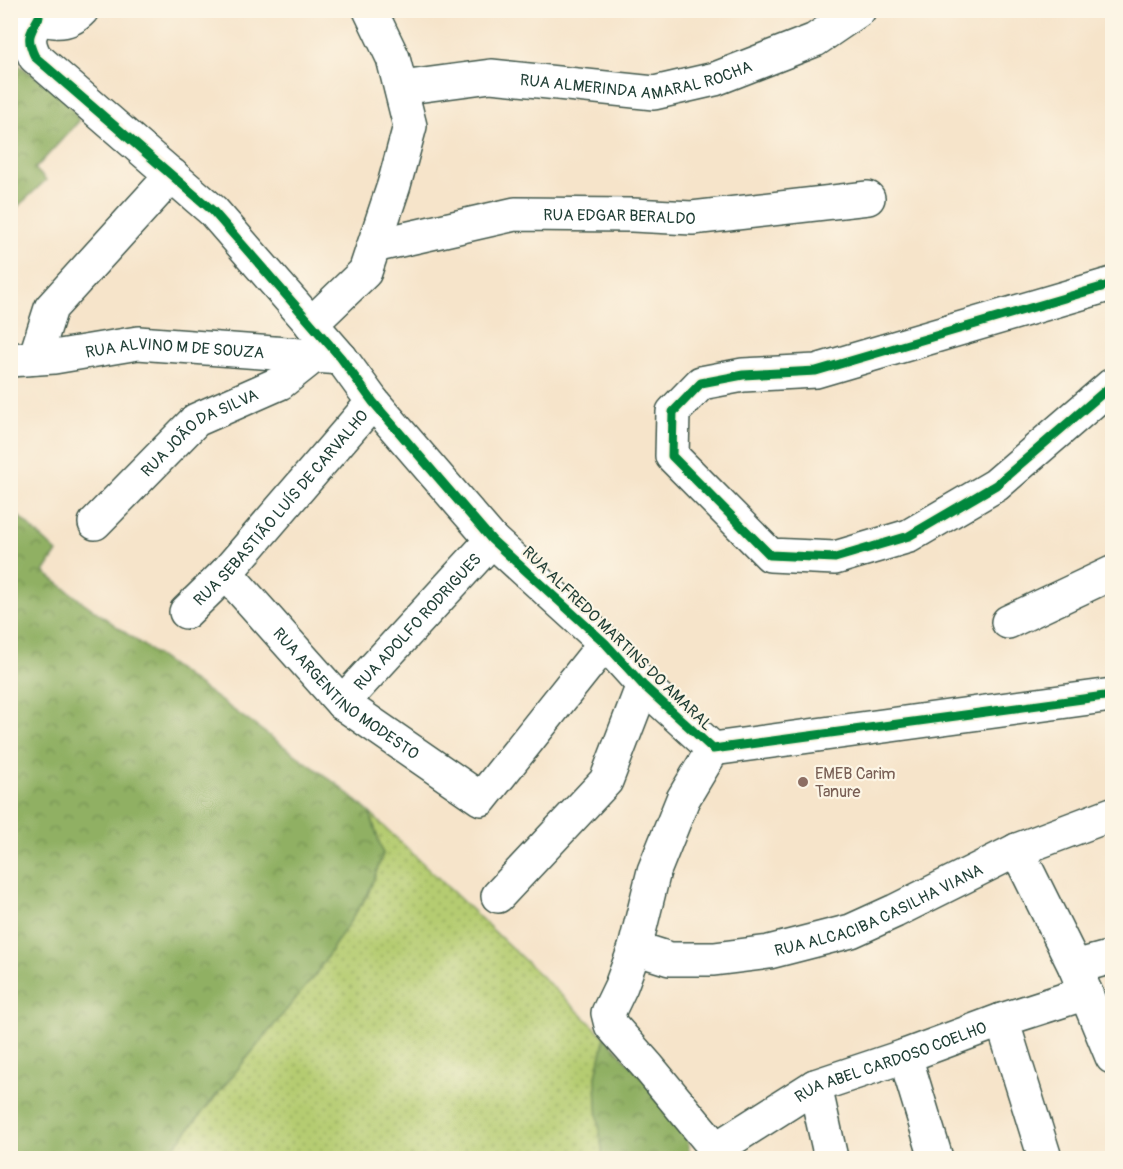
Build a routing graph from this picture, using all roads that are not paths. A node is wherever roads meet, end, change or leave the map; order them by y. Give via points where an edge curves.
1 (82, 10) edge
2 (370, 10) edge
3 (859, 10) edge
4 (35, 14) edge
5 (401, 88) junction
6 (172, 175) junction
7 (868, 198) dead end
8 (374, 246) junction
9 (1113, 284) edge
10 (311, 324) junction
11 (328, 357) junction
12 (23, 359) edge
13 (1113, 385) edge
14 (373, 402) junction
15 (95, 523) dead end
16 (492, 540) junction
17 (226, 573) junction
18 (1113, 573) edge
19 (186, 612) dead end
20 (1008, 622) dead end
21 (605, 643) junction
22 (643, 685) junction
23 (1113, 694) edge
24 (342, 703) junction
25 (713, 749) junction
26 (1113, 814) edge
27 (1017, 850) junction
28 (498, 896) dead end
29 (635, 948) junction
30 (1113, 957) edge
31 (1081, 980) junction
32 (1002, 1020) junction
33 (905, 1056) junction
34 (1113, 1057) edge
35 (815, 1086) junction
36 (715, 1155) edge
37 (831, 1158) edge
38 (936, 1158) edge
39 (1045, 1158) edge

1 - 4 street via 67,20 54,22
2 - 5 street via 393,58
3 - 5 street, RUA ALMERINDA AMARAL ROCHA via 815,40 715,79 654,93 491,76
4 - 6 street, RUA ALFREDO MARTINS DO AMARAL via 29,35 35,57
5 - 8 street via 410,126
6 - 10 street, RUA ALFREDO MARTINS DO AMARAL via 213,211
6 - 12 street via 51,308
7 - 8 street, RUA EDGAR BERALDO via 692,218 515,214
8 - 10 street via 365,272
9 - 13 street via 816,371 743,375 701,383 673,412 672,456 770,555 835,558 909,536 996,485
10 - 11 street, RUA ALFREDO MARTINS DO AMARAL
11 - 12 street, RUA ALVINO M DE SOUZA via 138,343
11 - 14 street, RUA ALFREDO MARTINS DO AMARAL
11 - 15 street, RUA JOÃO DA SILVA via 196,420
14 - 16 street, RUA ALFREDO MARTINS DO AMARAL
14 - 17 street, RUA SEBASTIÃO LUÍS DE CARVALHO
16 - 21 street, RUA ALFREDO MARTINS DO AMARAL
16 - 24 street, RUA ADOLFO RODRIGUES
17 - 19 street, RUA SEBASTIÃO LUÍS DE CARVALHO
17 - 24 street, RUA ARGENTINO MODESTO
18 - 20 street
21 - 22 street, RUA ALFREDO MARTINS DO AMARAL
21 - 24 street, RUA ARGENTINO MODESTO via 481,799
22 - 25 street, RUA ALFREDO MARTINS DO AMARAL
22 - 28 street via 606,781
23 - 25 street, RUA ALFREDO MARTINS DO AMARAL
25 - 29 street via 683,799 654,871
26 - 27 street, RUA ALCACIBA CASILHA VIANA
27 - 29 street, RUA ALCACIBA CASILHA VIANA via 851,931 769,952 714,959 670,959
27 - 31 street
29 - 36 street via 608,1013 611,1026 649,1068
30 - 31 street, RUA ABEL CARDOSO COELHO
31 - 32 street, RUA ABEL CARDOSO COELHO
31 - 34 street
32 - 33 street, RUA ABEL CARDOSO COELHO
32 - 39 street
33 - 35 street, RUA ABEL CARDOSO COELHO
33 - 38 street
35 - 36 street, RUA ABEL CARDOSO COELHO
35 - 37 street

